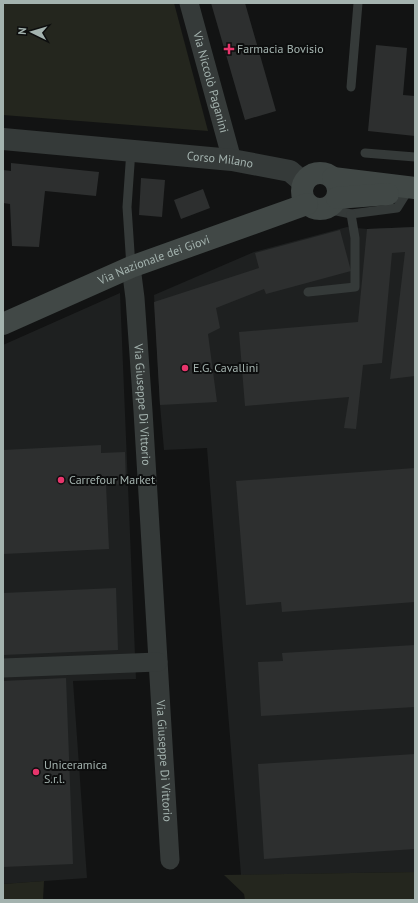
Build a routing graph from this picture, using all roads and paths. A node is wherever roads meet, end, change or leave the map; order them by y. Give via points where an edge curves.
1 (189, 3) edge
2 (358, 3) edge
3 (351, 87) dead end
4 (3, 139) edge
5 (131, 150) junction
6 (365, 153) dead end
7 (415, 158) edge
8 (232, 160) junction
9 (412, 190) edge
10 (327, 197) junction
11 (130, 259) junction
12 (308, 292) dead end
13 (3, 324) edge
14 (158, 662) junction
15 (3, 668) edge
16 (170, 860) dead end

1 - 8 street, Via Niccolò Paganini
2 - 3 lane
4 - 5 street, Corso Milano
5 - 8 street, Corso Milano
5 - 11 lane via 127,207
6 - 7 lane
8 - 10 street, Corso Milano via 290,171
9 - 10 main road, Via Nazionale dei Giovi
9 - 10 lane, Via Nazionale dei Giovi via 397,208
10 - 11 main road, Via Nazionale dei Giovi
10 - 12 lane via 356,238 355,287
11 - 13 main road, Via Nazionale dei Giovi
11 - 14 street, Via Giuseppe Di Vittorio via 143,403
14 - 15 street
14 - 16 street, Via Giuseppe Di Vittorio

